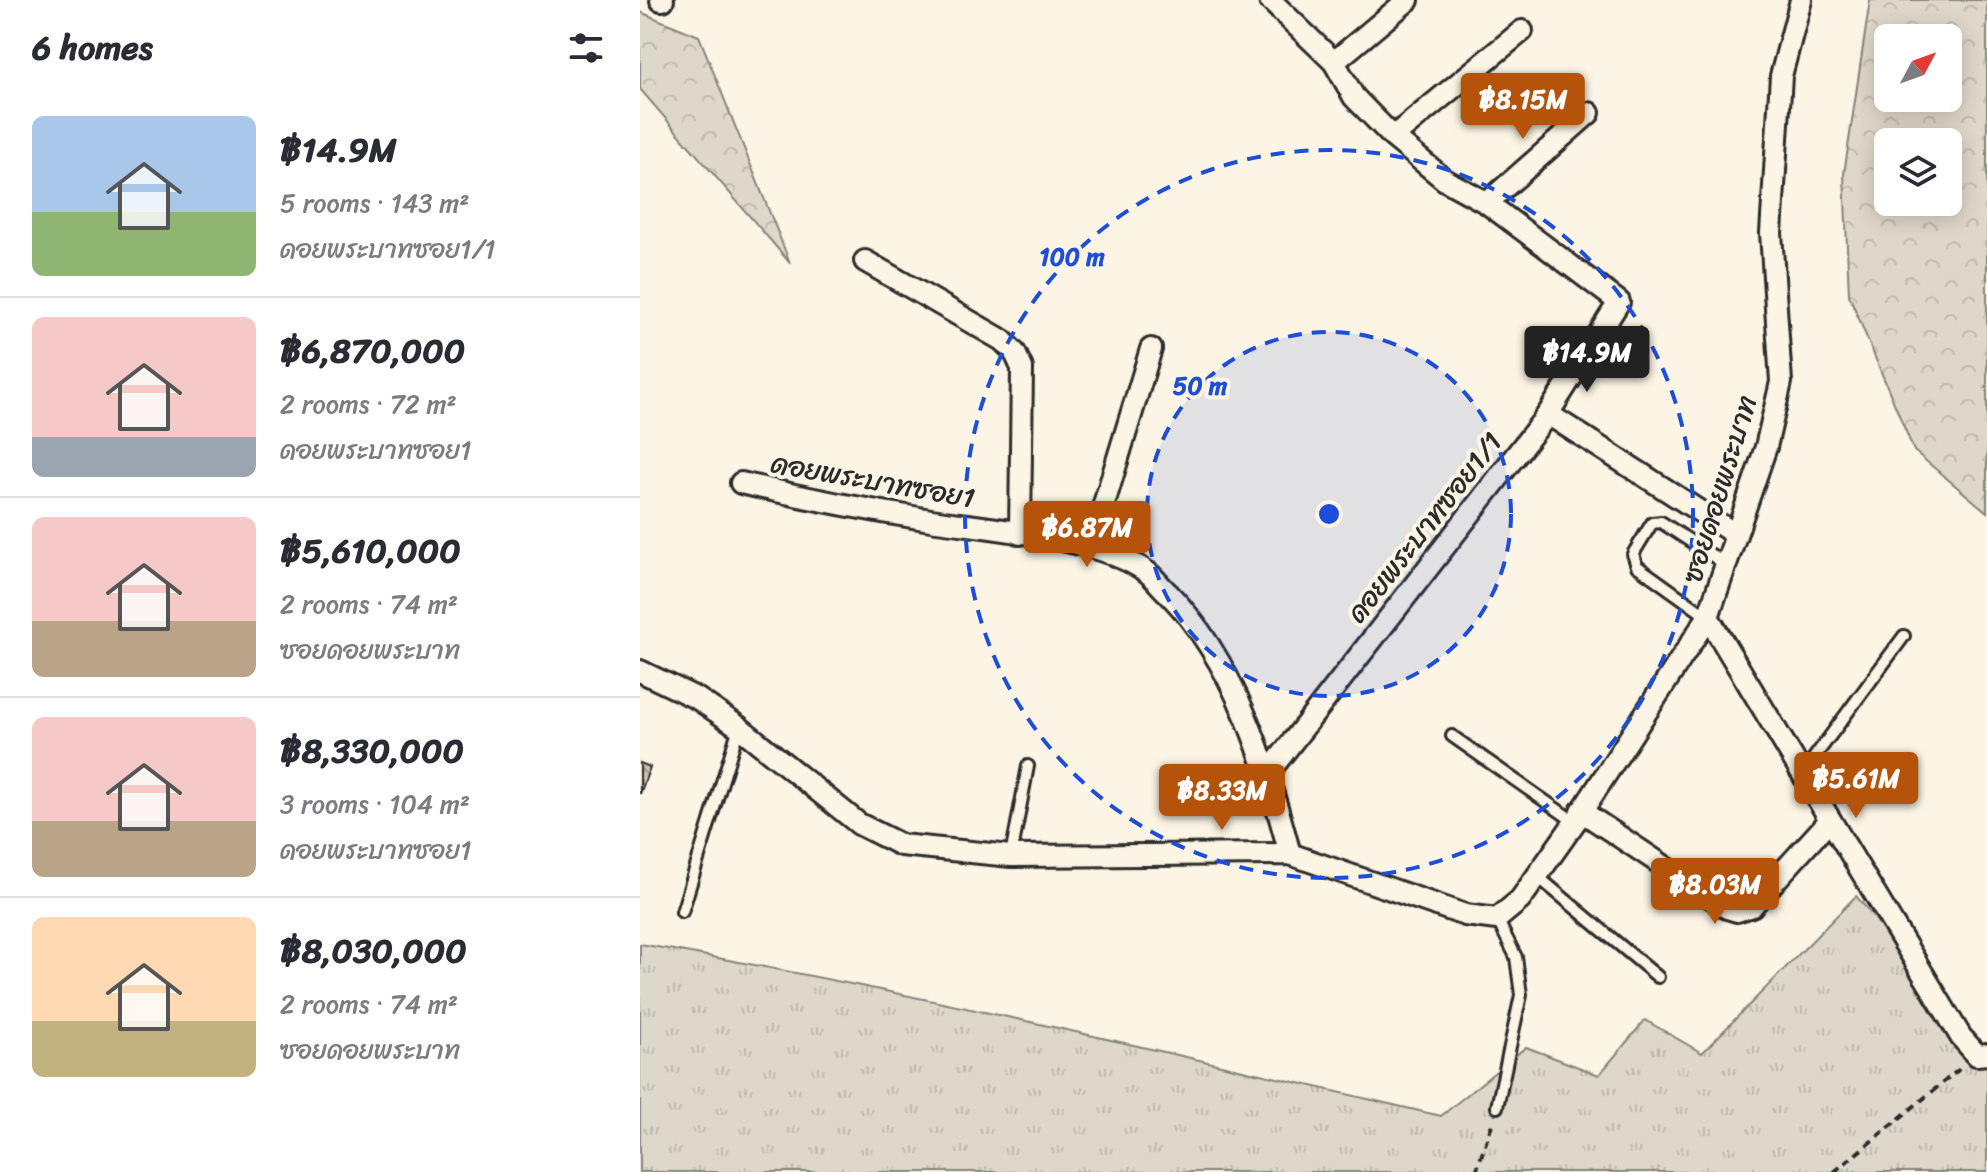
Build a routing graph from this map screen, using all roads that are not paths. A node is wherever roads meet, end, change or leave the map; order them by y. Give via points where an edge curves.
1 (1270, 0) edge
2 (1408, 0) edge
3 (1801, 0) edge
4 (1522, 31) dead end
5 (1334, 62) junction
6 (1589, 113) dead end
7 (1393, 137) junction
8 (1487, 203) junction
9 (865, 261) dead end
10 (1151, 349) dead end
11 (1548, 414) junction
12 (741, 483) dead end
13 (1020, 534) junction
14 (1735, 534) junction
15 (1091, 547) junction
16 (1725, 564) junction
17 (1708, 617) junction
18 (1904, 636) dead end
19 (640, 671) edge
20 (739, 727) junction
21 (1452, 736) dead end
22 (1028, 766) dead end
23 (1268, 773) junction
24 (1802, 774) junction
25 (1578, 816) junction
26 (1830, 820) junction
27 (1290, 854) junction
28 (1011, 856) junction
29 (1537, 876) junction
30 (682, 912) dead end
31 (1497, 919) junction
32 (1658, 977) dead end
33 (1982, 1055) edge
34 (1497, 1107) road end

1 - 5 street, ดอยพระบาทซอย1/1
2 - 5 street
3 - 14 street, ซอยดอยพระบาท via 1781,76 1771,233 1781,382 1766,447
4 - 7 street
5 - 7 street, ดอยพระบาทซอย1/1 via 1354,97
6 - 8 street
7 - 8 street, ดอยพระบาทซอย1/1 via 1445,180
8 - 11 street, ดอยพระบาทซอย1/1 via 1619,302
9 - 13 street via 1002,340 1015,353 1022,368
10 - 15 street
11 - 14 street
11 - 23 street, ดอยพระบาทซอย1/1
12 - 13 street, ดอยพระบาทซอย1
13 - 15 street, ดอยพระบาทซอย1
14 - 16 street, ซอยดอยพระบาท
15 - 23 street, ดอยพระบาทซอย1 via 1148,572 1183,609 1240,703
16 - 17 street, ซอยดอยพระบาท
16 - 17 lane via 1661,522 1652,523 1633,554 1637,566
17 - 24 street, ซอยดอยพระบาท
17 - 25 street
18 - 24 lane
19 - 20 street via 698,699
20 - 28 street via 859,824 901,845
20 - 30 lane
21 - 25 lane
22 - 28 lane
23 - 27 street, ดอยพระบาทซอย1
24 - 26 street, ซอยดอยพระบาท
25 - 26 street via 1737,911 1752,906
25 - 29 street
26 - 33 street, ซอยดอยพระบาท via 1961,1037
27 - 28 street
27 - 31 street via 1465,915
29 - 31 street
29 - 32 lane
31 - 34 lane via 1516,957 1521,995

